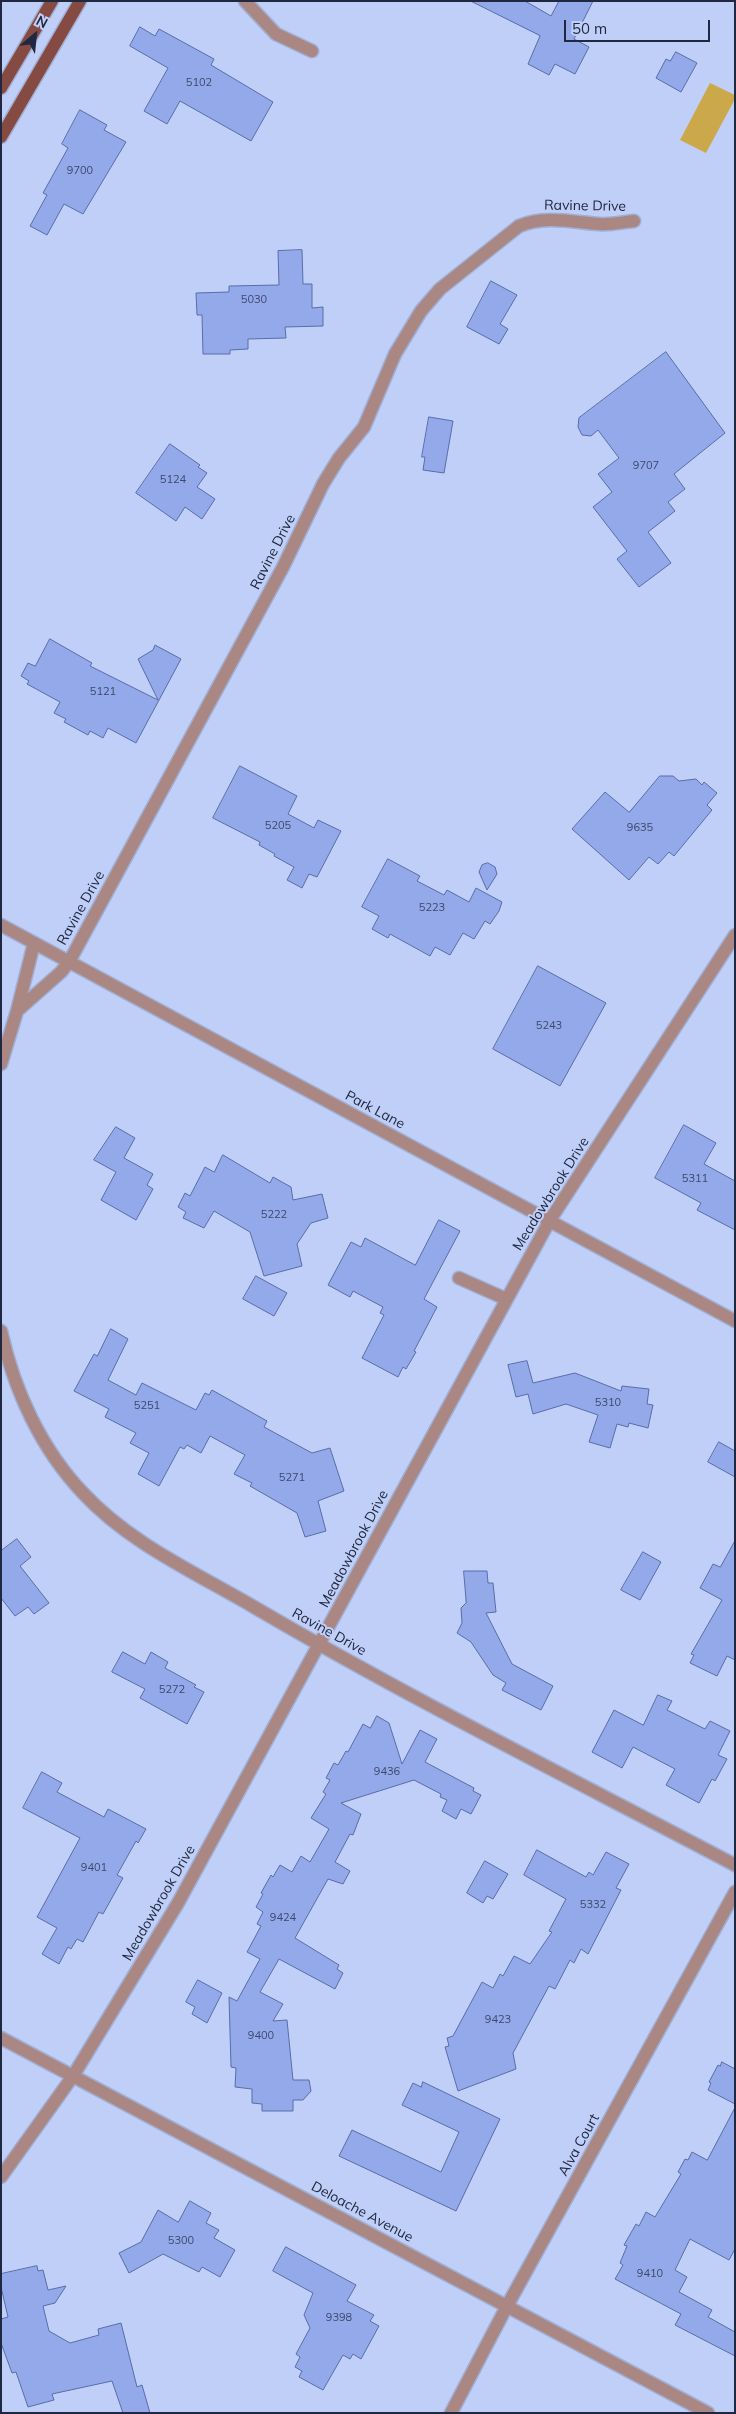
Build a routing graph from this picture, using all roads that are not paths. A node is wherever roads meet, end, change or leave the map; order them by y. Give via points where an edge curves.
1 (52, 1) edge
2 (80, 1) edge
3 (245, 1) edge
4 (312, 51) dead end
5 (1, 88) edge
6 (1, 137) edge
7 (634, 221) dead end
8 (1, 926) edge
9 (735, 936) edge
10 (34, 943) junction
11 (68, 962) junction
12 (17, 1011) junction
13 (1, 1064) edge
14 (550, 1220) junction
15 (459, 1278) dead end
16 (506, 1299) junction
17 (735, 1321) edge
18 (1, 1331) edge
19 (319, 1645) junction
20 (735, 1865) edge
21 (735, 1892) edge
22 (1, 2038) edge
23 (73, 2076) junction
24 (1, 2177) edge
25 (507, 2306) junction
26 (451, 2413) edge
27 (708, 2413) edge

1 - 5 main road
2 - 6 main road
3 - 4 street via 276,34
7 - 11 street, Ravine Drive via 602,224 547,220 525,223 440,289 422,311 395,354 364,427 323,484 283,567
8 - 10 street, Park Lane
9 - 14 street, Meadowbrook Drive
10 - 11 street, Park Lane
10 - 12 street, Ravine Drive
11 - 12 street, Ravine Drive
11 - 14 street, Park Lane
12 - 13 street, Ravine Drive
14 - 16 street, Meadowbrook Drive
14 - 17 street, Park Lane
15 - 16 street
16 - 19 street, Meadowbrook Drive
18 - 19 street, Ravine Drive via 24,1404 57,1461 108,1518
19 - 20 street, Ravine Drive
19 - 23 street, Meadowbrook Drive via 178,1903
21 - 25 street, Alva Court
22 - 23 street, Deloache Avenue
23 - 24 street, Meadowbrook Drive
23 - 25 street, Deloache Avenue
25 - 26 street, Alva Court
25 - 27 street, Deloache Avenue

